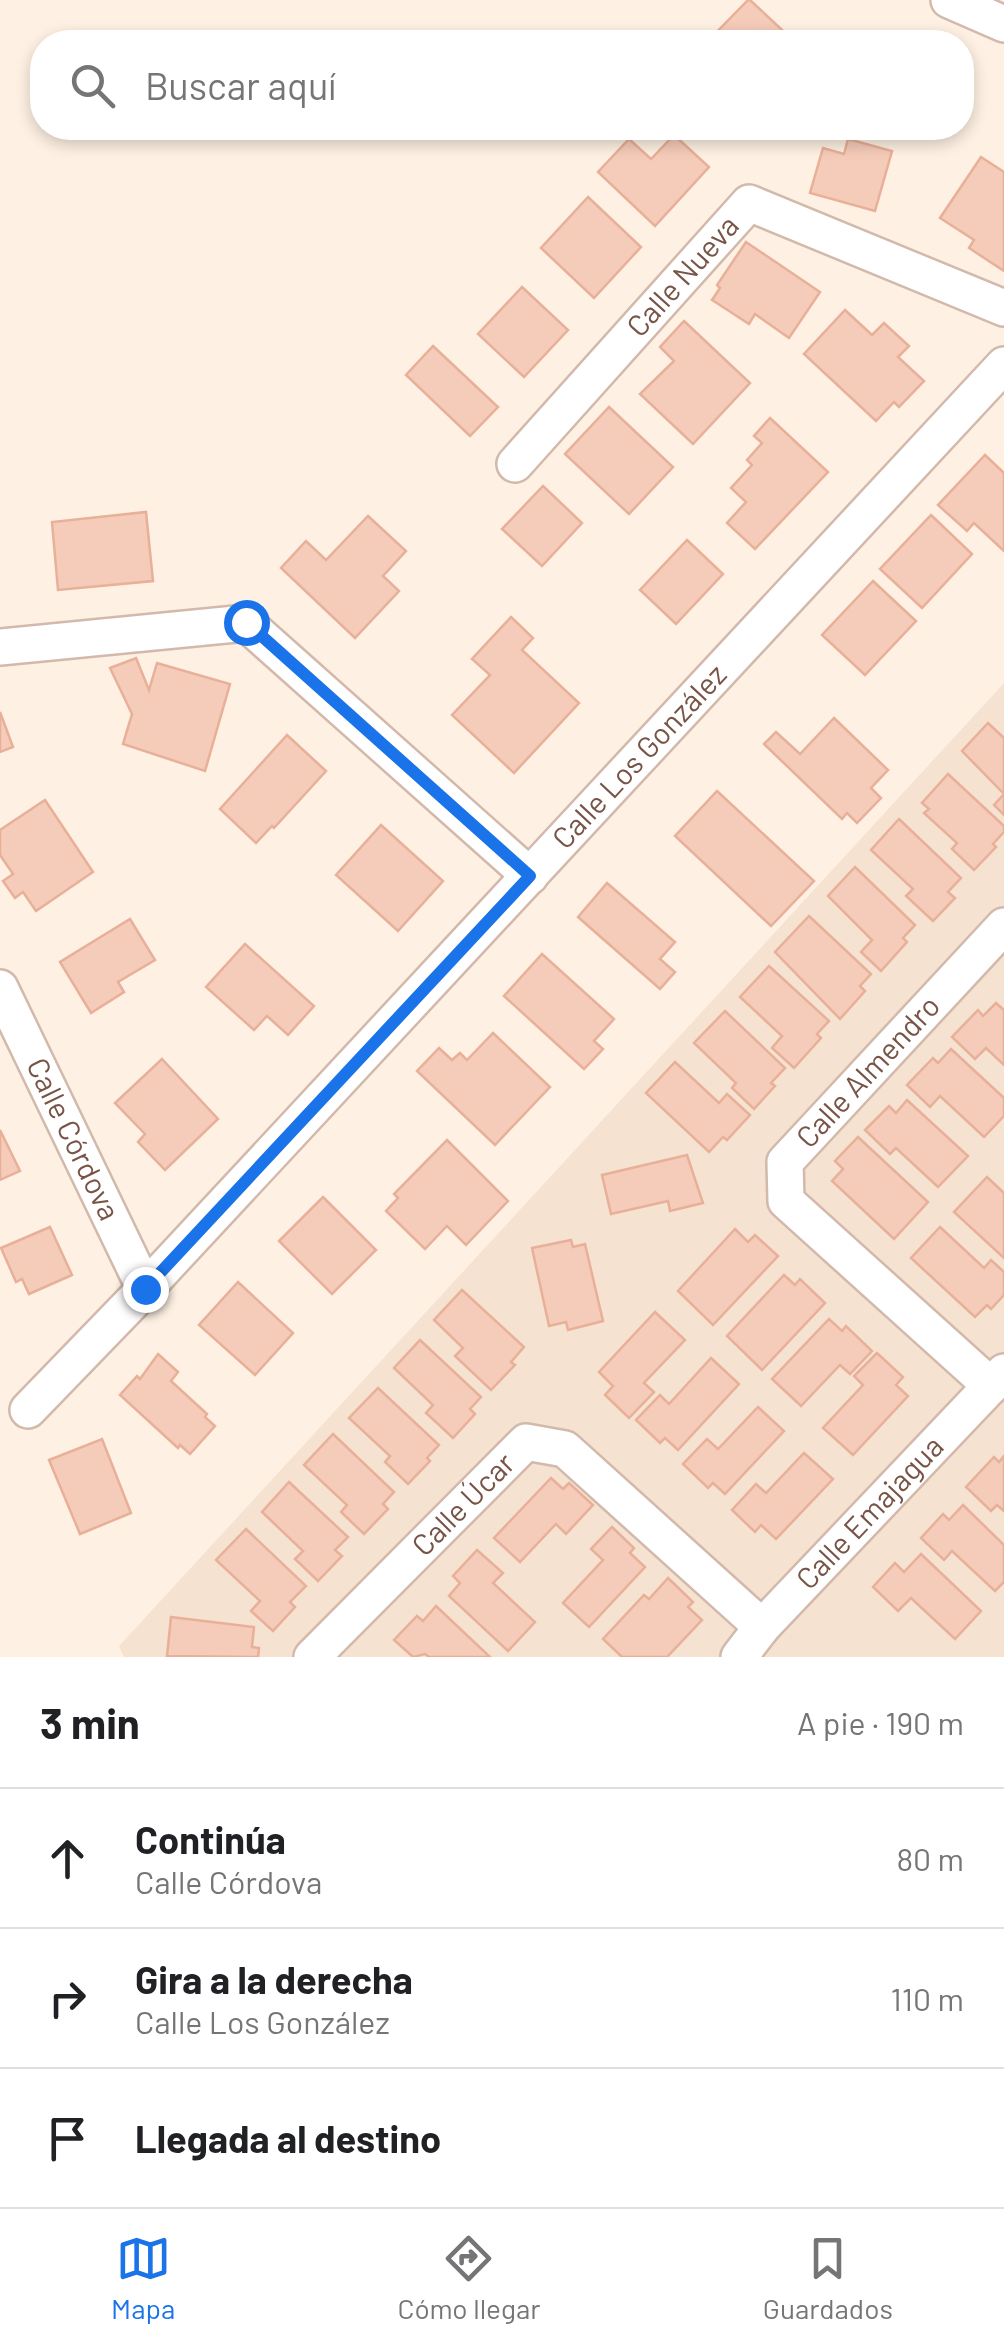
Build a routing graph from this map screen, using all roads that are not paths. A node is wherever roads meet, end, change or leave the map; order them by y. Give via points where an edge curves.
1 (949, 0) edge
2 (1004, 24) edge
3 (1004, 308) edge
4 (1004, 365) edge
5 (514, 464) dead end
6 (0, 647) edge
7 (530, 876) junction
8 (1004, 926) edge
9 (0, 988) edge
10 (145, 1289) junction
11 (998, 1379) edge
12 (28, 1410) dead end
13 (762, 1627) junction
14 (312, 1657) edge
15 (738, 1657) edge

1 - 2 street
3 - 5 street, Calle Nueva via 748,202
4 - 7 street, Calle Los González
6 - 7 street via 246,622
7 - 10 street, Calle Los González
8 - 11 street, Calle Almendro via 785,1162 786,1200
9 - 10 street, Calle Córdova
10 - 12 street, Calle Los González
11 - 13 street, Calle Emajagua
13 - 14 street, Calle Úcar via 565,1449 526,1442
13 - 15 street, Calle Emajagua

